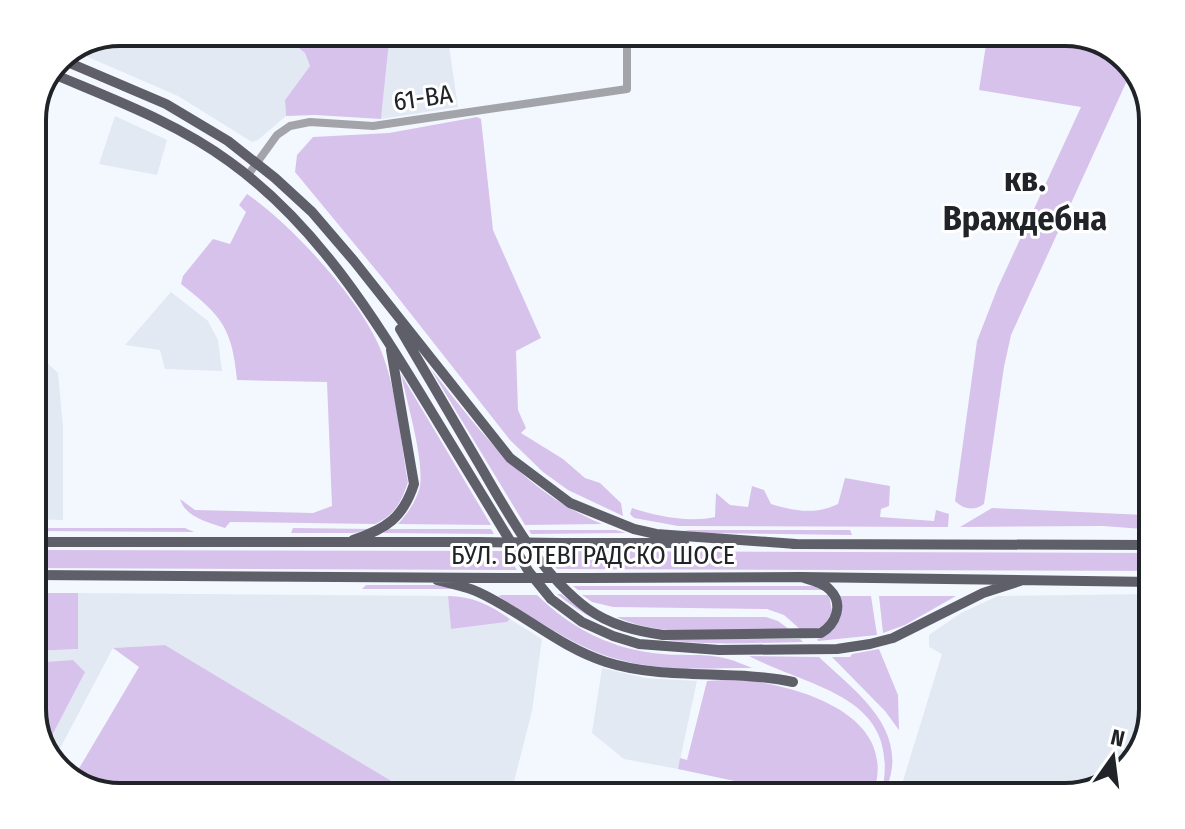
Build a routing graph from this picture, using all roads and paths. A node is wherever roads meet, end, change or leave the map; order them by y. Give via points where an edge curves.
1 (627, 46) edge
2 (72, 64) edge
3 (60, 77) edge
4 (256, 164) junction
5 (248, 175) junction
6 (380, 296) junction
7 (390, 344) junction
8 (46, 542) edge
9 (343, 544) junction
10 (796, 544) junction
11 (1139, 545) edge
12 (46, 575) edge
13 (420, 576) junction
14 (801, 577) junction
15 (1020, 581) junction
16 (1139, 582) edge
17 (793, 682) dead end

1 - 4 street, 61-ВА via 627,89 373,126 290,126
2 - 4 main road via 166,104
3 - 5 main road via 175,127
4 - 5 street, 61-ВА
4 - 6 main road via 312,212
5 - 7 main road via 303,226
6 - 10 main road via 510,458 570,503 656,534
6 - 14 main road via 498,496 575,598 610,621 663,635 821,633 837,615 836,599 828,588
7 - 9 main road via 414,484 408,502 384,528
7 - 15 main road via 529,572 551,599 582,622 639,644 837,649 893,638 983,593
8 - 9 main road, БУЛ. БОТЕВГРАДСКО ШОСЕ
9 - 10 main road, БУЛ. БОТЕВГРАДСКО ШОСЕ, bridge
10 - 11 main road, БУЛ. БОТЕВГРАДСКО ШОСЕ
12 - 13 main road, БУЛ. БОТЕВГРАДСКО ШОСЕ
13 - 14 main road, БУЛ. БОТЕВГРАДСКО ШОСЕ, bridge
13 - 17 main road via 475,591 604,662
14 - 15 main road, БУЛ. БОТЕВГРАДСКО ШОСЕ
15 - 16 main road, БУЛ. БОТЕВГРАДСКО ШОСЕ

